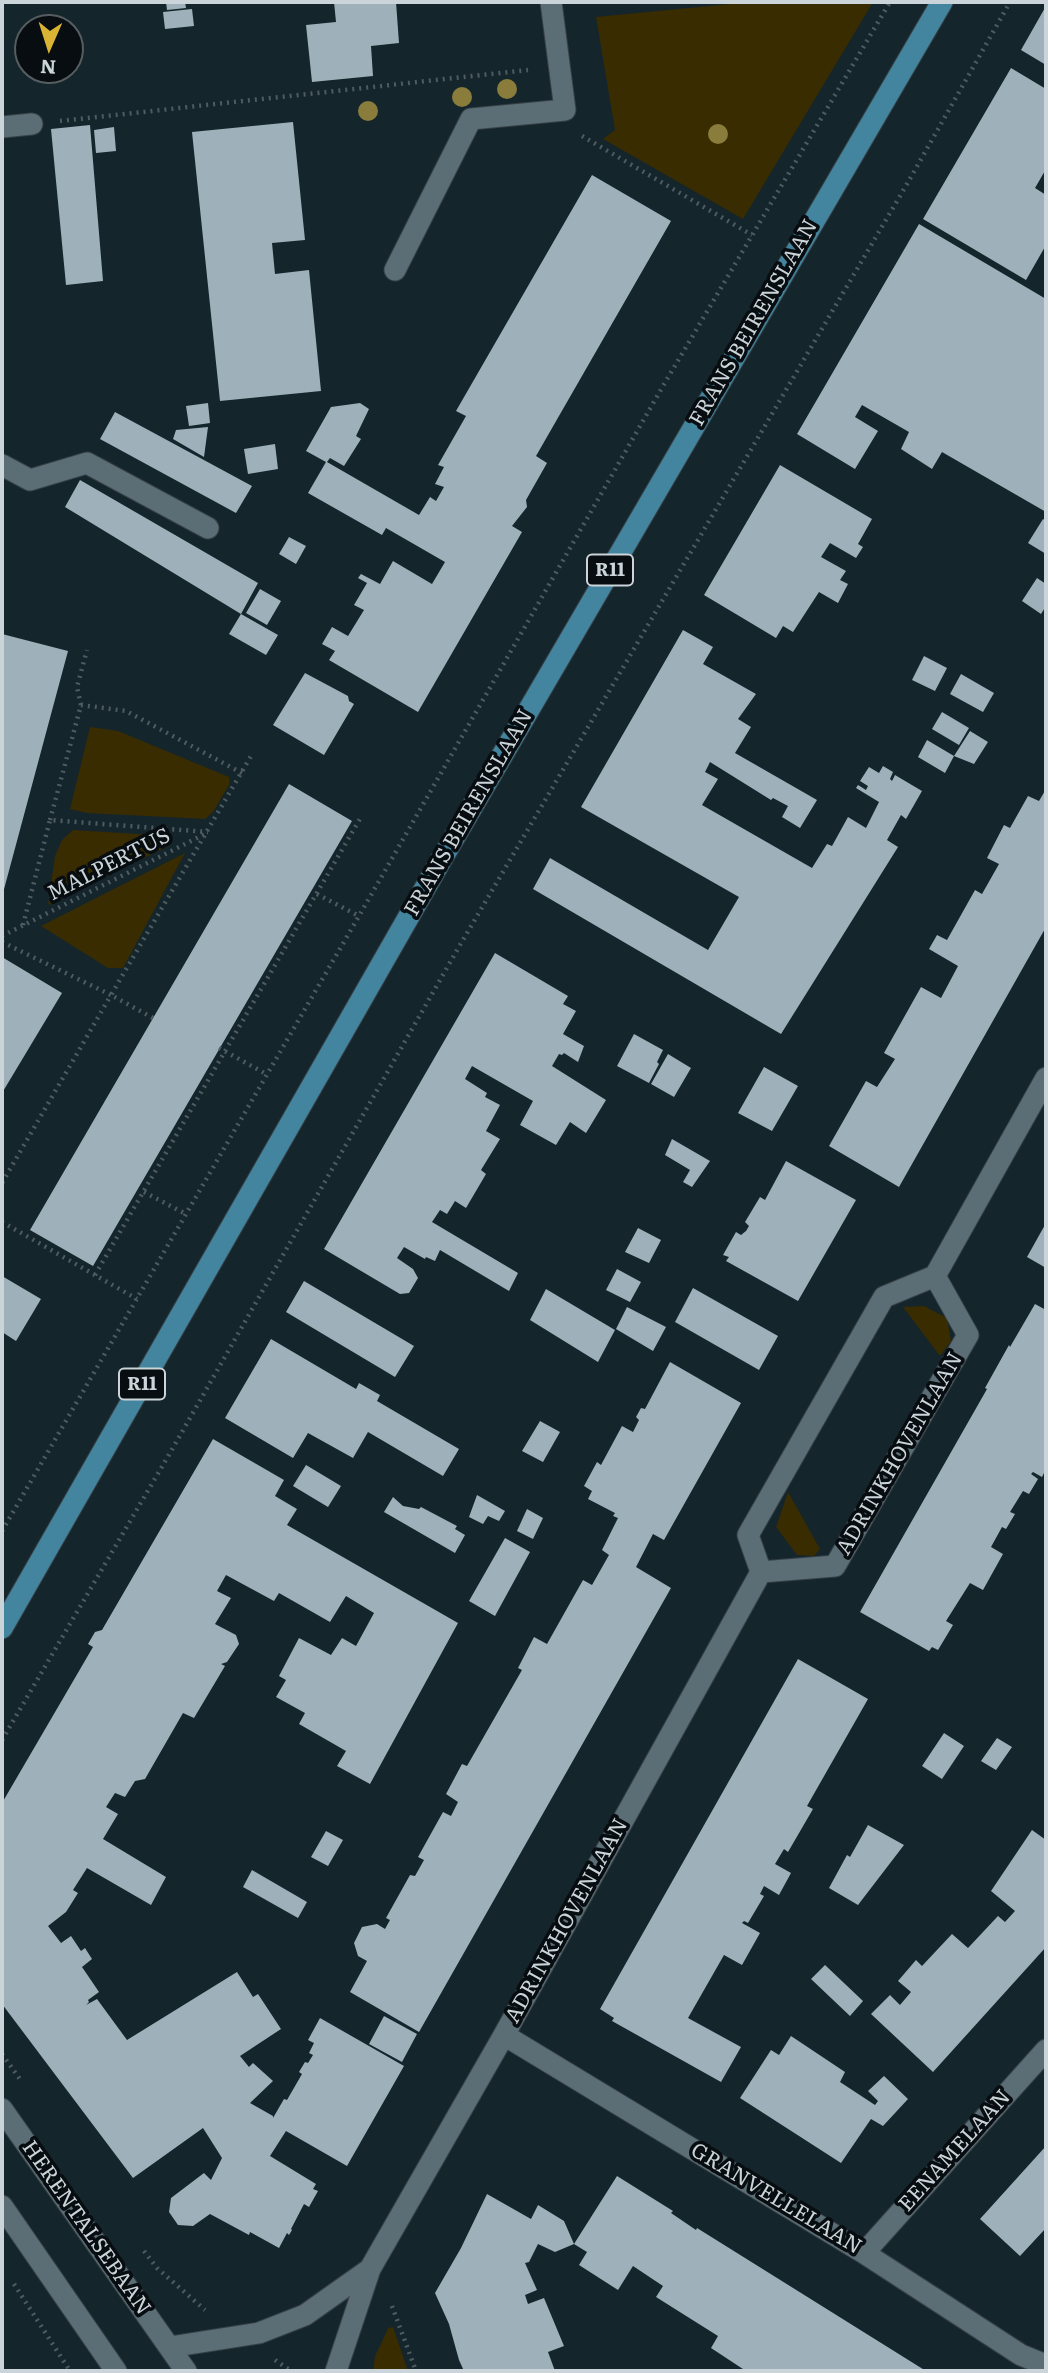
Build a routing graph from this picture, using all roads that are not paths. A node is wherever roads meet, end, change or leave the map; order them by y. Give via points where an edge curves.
1 (551, 2) edge
2 (942, 2) edge
3 (32, 124) road end
4 (2, 127) edge
5 (395, 270) dead end
6 (2, 465) edge
7 (208, 528) dead end
8 (1046, 1078) edge
9 (935, 1276) junction
10 (761, 1572) junction
11 (2, 1628) edge
12 (504, 2035) junction
13 (1046, 2050) edge
14 (2, 2109) edge
15 (2, 2206) edge
16 (864, 2253) junction
17 (370, 2269) junction
18 (170, 2347) junction
19 (1046, 2365) edge
20 (116, 2371) edge
21 (187, 2371) edge
22 (198, 2371) edge
23 (336, 2371) edge

1 - 5 street via 565,110 471,120
2 - 11 main road, FRANS BEIRENSLAAN / R11 via 440,862
3 - 4 street
6 - 7 street via 30,481 87,463
8 - 9 street
9 - 10 street via 884,1297 748,1535
9 - 10 street, ADRINKHOVENLAAN via 968,1335 835,1566
10 - 12 street, ADRINKHOVENLAAN
12 - 16 street, GRANVELLELAAN
12 - 17 street, ADRINKHOVENLAAN
13 - 16 street, EENAMELAAN
14 - 18 street, HERENTALSEBAAN
15 - 20 street
16 - 19 street, GRANVELLELAAN via 1021,2355
17 - 18 street, ADRINKHOVENLAAN via 305,2315 259,2333
17 - 23 street, ADRINKHOVENLAAN
18 - 21 street, HERENTALSEBAAN
18 - 22 street, HERENTALSEBAAN

